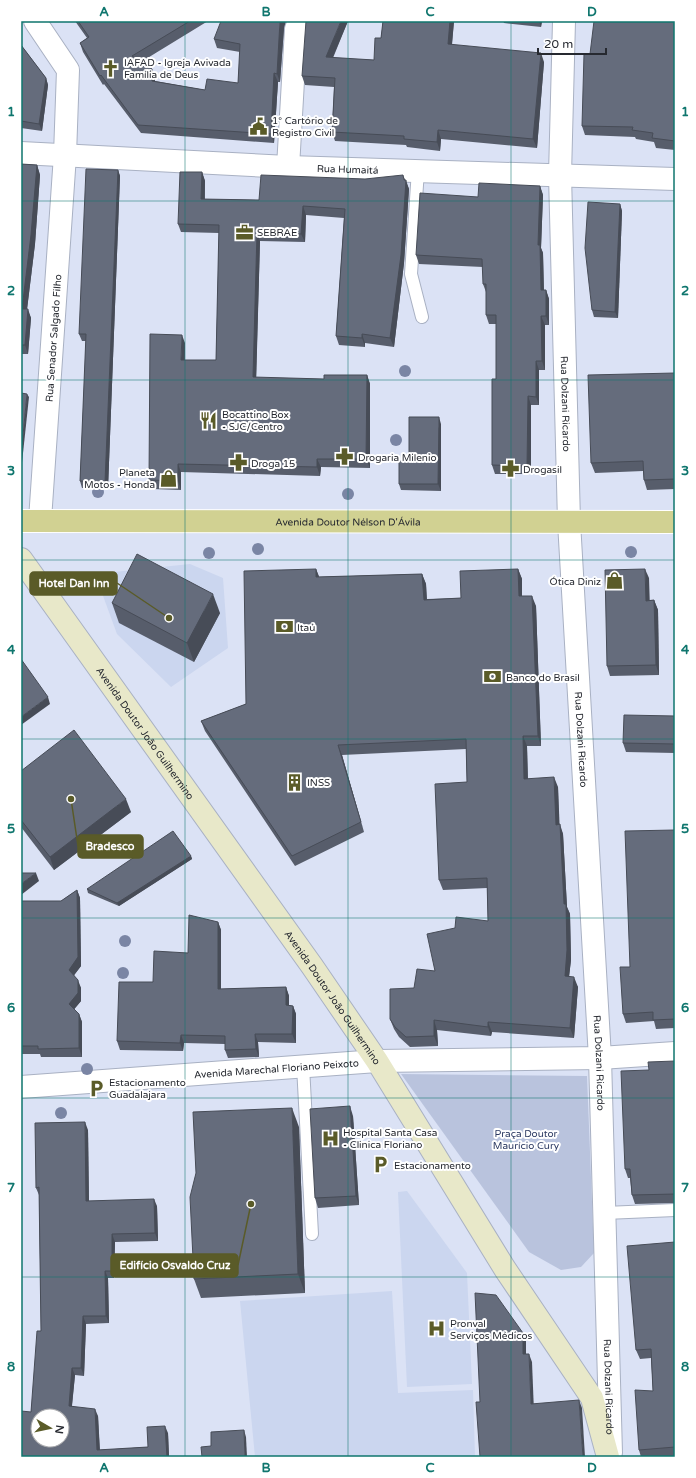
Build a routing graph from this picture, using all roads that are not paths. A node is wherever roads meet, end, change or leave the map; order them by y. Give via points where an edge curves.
1 (35, 21) edge
2 (299, 21) edge
3 (564, 21) edge
4 (21, 153) edge
5 (66, 155) junction
6 (288, 167) junction
7 (418, 170) junction
8 (560, 175) junction
9 (675, 179) edge
10 (422, 317) dead end
11 (31, 520) edge
12 (569, 522) junction
13 (675, 522) edge
14 (21, 559) edge
15 (675, 1053) edge
16 (600, 1058) junction
17 (377, 1061) junction
18 (303, 1066) junction
19 (21, 1087) edge
20 (675, 1210) edge
21 (605, 1214) junction
22 (312, 1234) dead end
23 (608, 1457) edge
24 (611, 1457) edge

1 - 5 street, Rua Senador Salgado Filho via 68,70
2 - 6 street via 296,29
3 - 8 street, Rua Dolzani Ricardo
4 - 5 street, Rua Humaitá
5 - 6 street, Rua Humaitá
5 - 11 street, Rua Senador Salgado Filho
6 - 7 street, Rua Humaitá
7 - 8 street, Rua Humaitá
7 - 10 lane via 412,274
8 - 9 street, Rua Humaitá
8 - 12 street, Rua Dolzani Ricardo
11 - 12 main road, Avenida Doutor Nélson D'Ávila
12 - 13 main road, Avenida Doutor Nélson D'Ávila
12 - 16 street, Rua Dolzani Ricardo
14 - 17 main road, Avenida Doutor João Guilhermino
15 - 16 street, Avenida Marechal Floriano Peixoto
16 - 17 street, Avenida Marechal Floriano Peixoto
16 - 21 street, Rua Dolzani Ricardo
17 - 18 street, Avenida Marechal Floriano Peixoto
17 - 23 main road, Avenida Doutor João Guilhermino via 505,1269 592,1398
18 - 19 street, Avenida Marechal Floriano Peixoto
18 - 22 lane
20 - 21 lane
21 - 24 street, Rua Dolzani Ricardo

